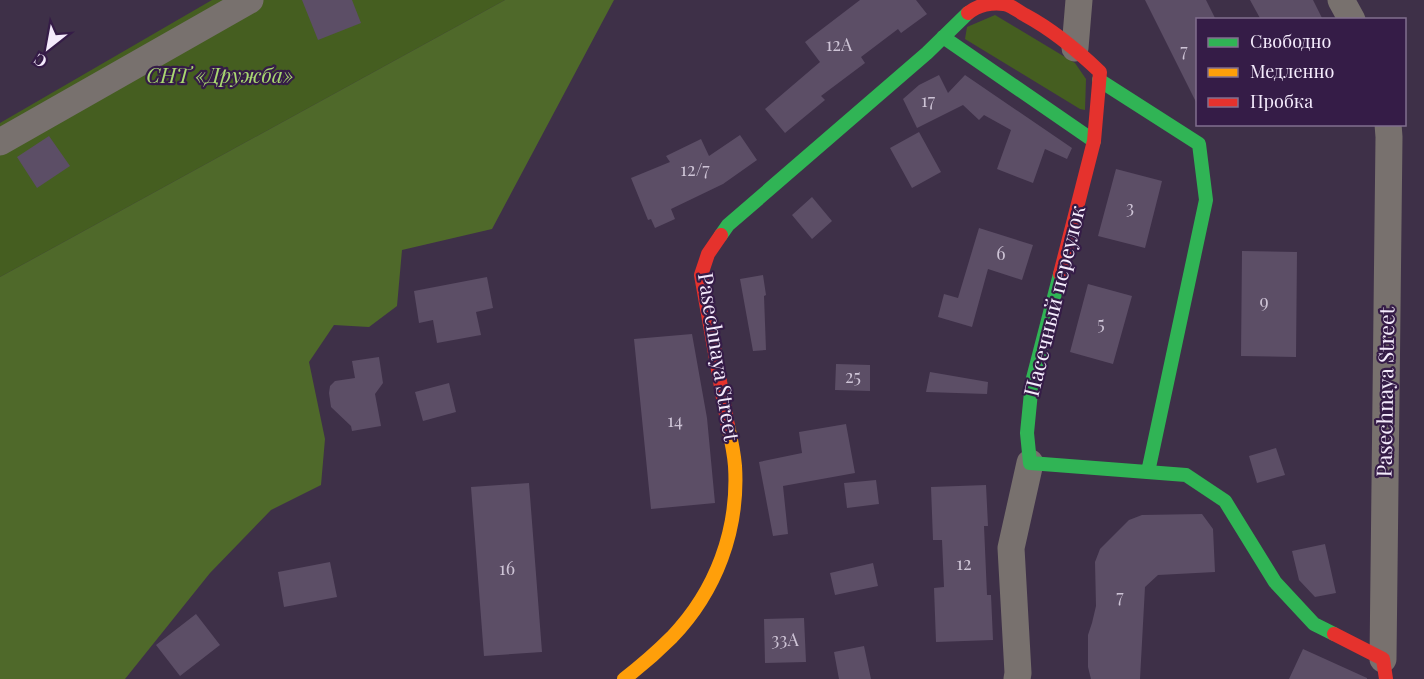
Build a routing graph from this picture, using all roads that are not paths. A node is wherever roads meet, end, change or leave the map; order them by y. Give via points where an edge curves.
1 (250, 0) edge
2 (1079, 0) edge
3 (1341, 0) edge
4 (1351, 18) edge
5 (943, 37) junction
6 (1075, 48) junction
7 (1099, 80) junction
8 (1388, 126) edge
9 (1094, 141) junction
10 (0, 142) edge
11 (1030, 463) junction
12 (1148, 472) junction
13 (1384, 669) edge
14 (624, 679) edge
15 (1017, 679) edge

1 - 10 street
2 - 6 street
3 - 4 street
5 - 6 street, Pasechnaya Street via 971,10 989,3 1006,4
5 - 9 street
5 - 14 street, Pasechnaya Street via 728,225 704,260 701,275 735,467 735,504 728,542 717,575 700,604 654,656
6 - 7 street, Pasechnaya Street via 1100,72
7 - 9 street, Пасечный переулок
7 - 12 street via 1199,144 1206,201
8 - 13 street, Pasechnaya Street
9 - 11 street, Пасечный переулок via 1032,382 1027,434
11 - 12 street
11 - 15 street, Пасечный переулок via 1011,548
12 - 13 street via 1186,475 1225,501 1275,582 1314,624

